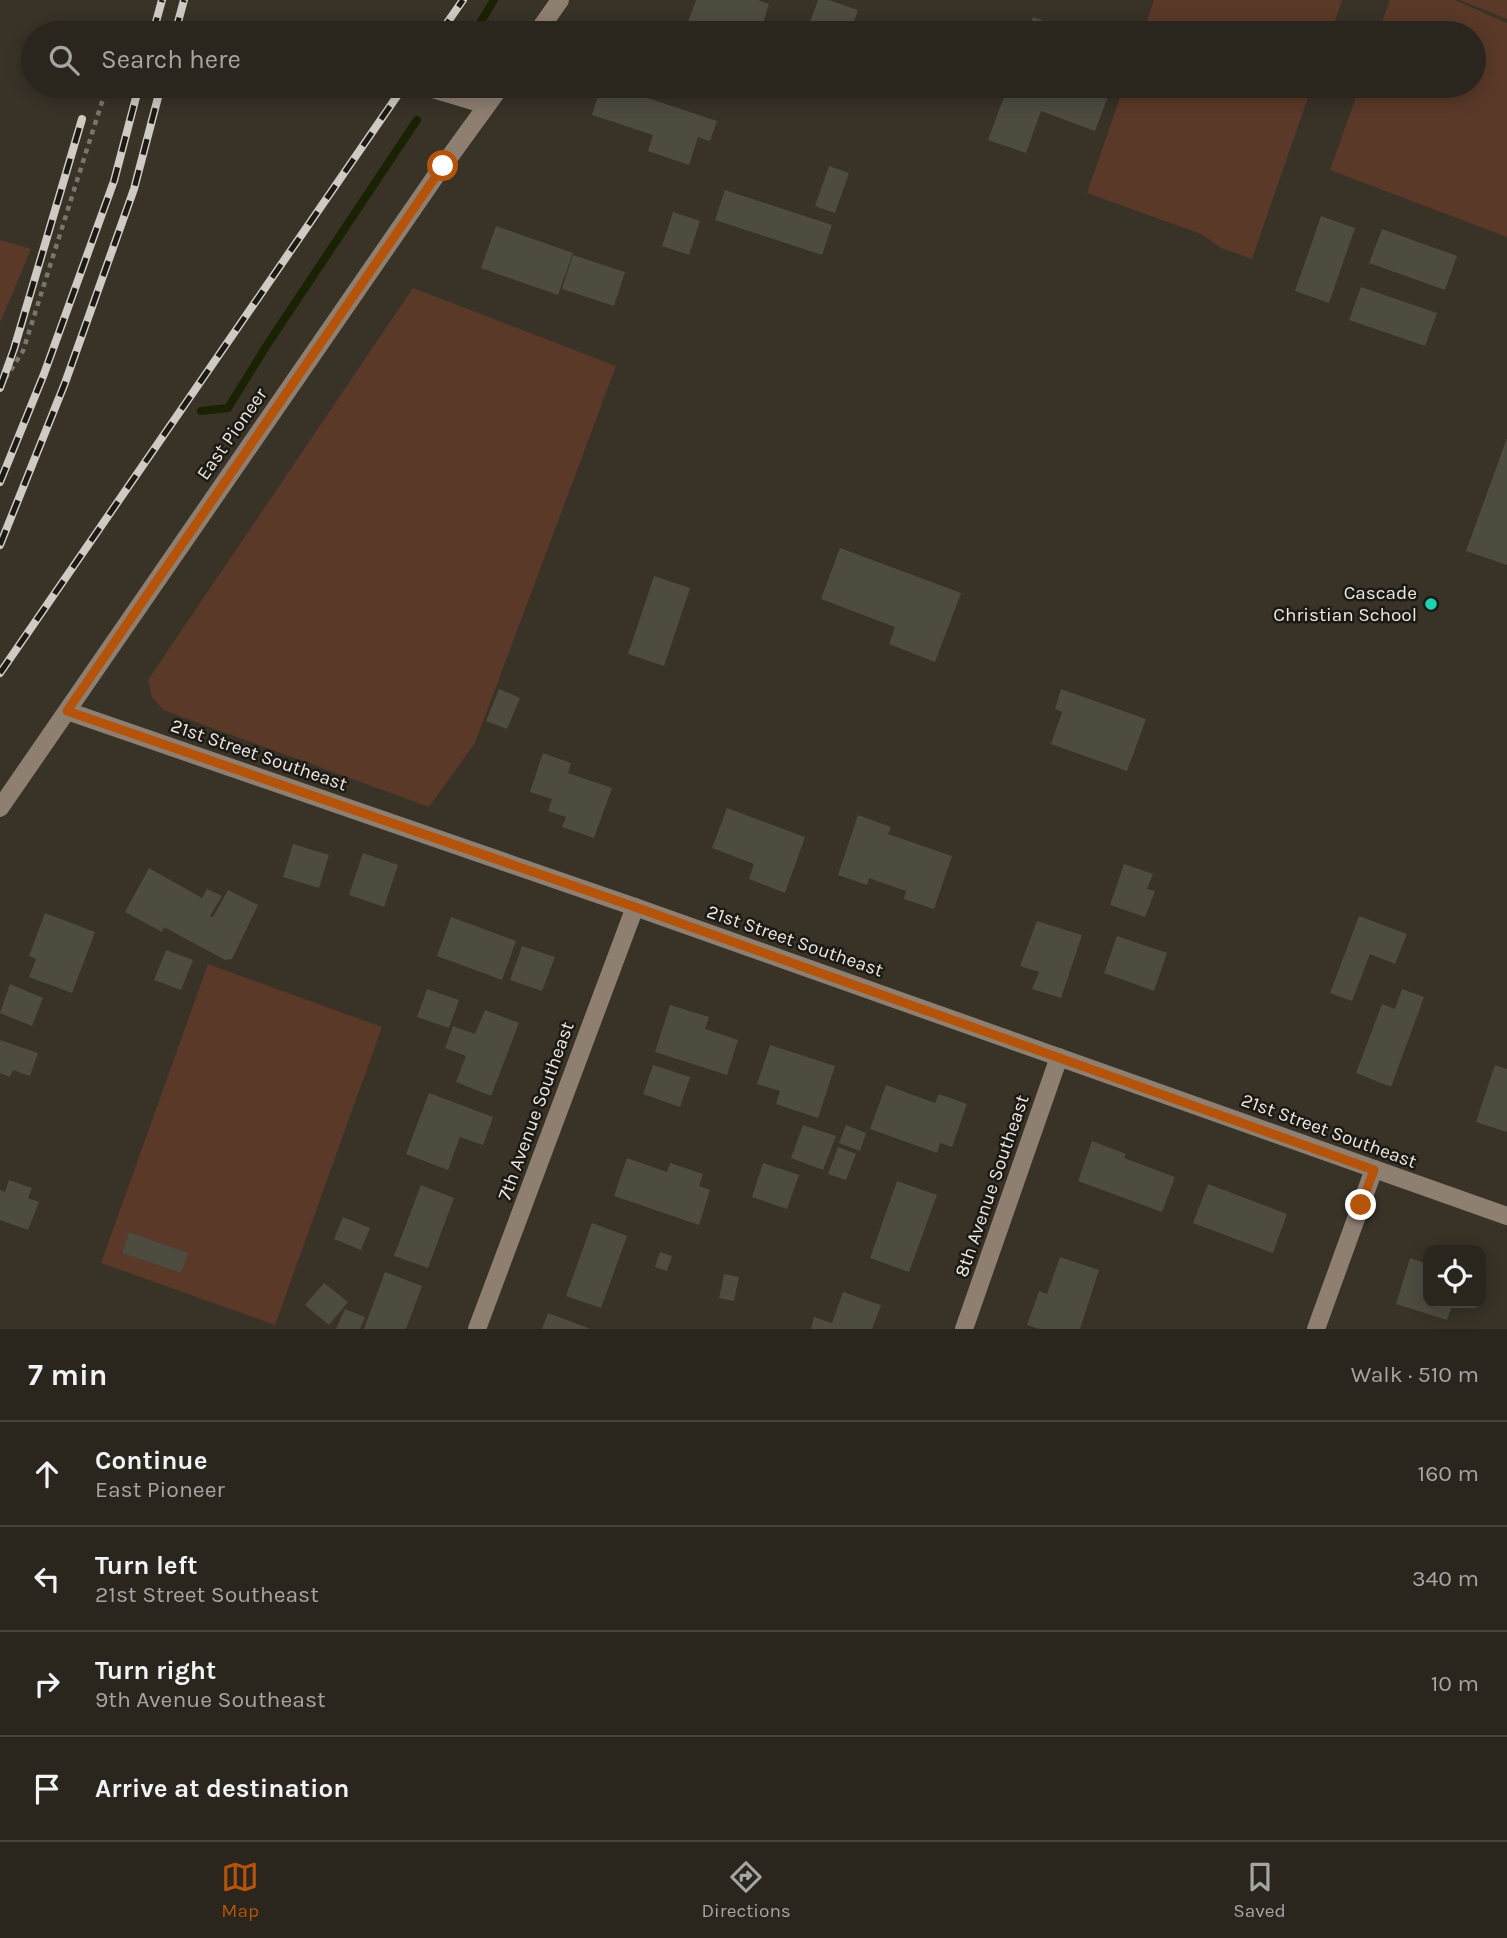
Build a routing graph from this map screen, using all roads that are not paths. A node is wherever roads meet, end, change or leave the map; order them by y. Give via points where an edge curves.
1 (560, 0) edge
2 (545, 21) edge
3 (464, 98) edge
4 (493, 98) edge
5 (488, 105) junction
6 (67, 711) junction
7 (0, 808) edge
8 (635, 907) junction
9 (1059, 1057) junction
10 (1374, 1170) junction
11 (1507, 1216) edge
12 (477, 1329) edge
13 (964, 1329) edge
14 (1316, 1329) edge

1 - 2 street
3 - 5 street
4 - 5 street, East Pioneer
5 - 6 street, East Pioneer
6 - 7 street, East Pioneer
6 - 8 street, 21st Street Southeast
8 - 9 street, 21st Street Southeast
8 - 12 street, 7th Avenue Southeast
9 - 10 street, 21st Street Southeast
9 - 13 street, 8th Avenue Southeast
10 - 11 street, 21st Street Southeast
10 - 14 street

